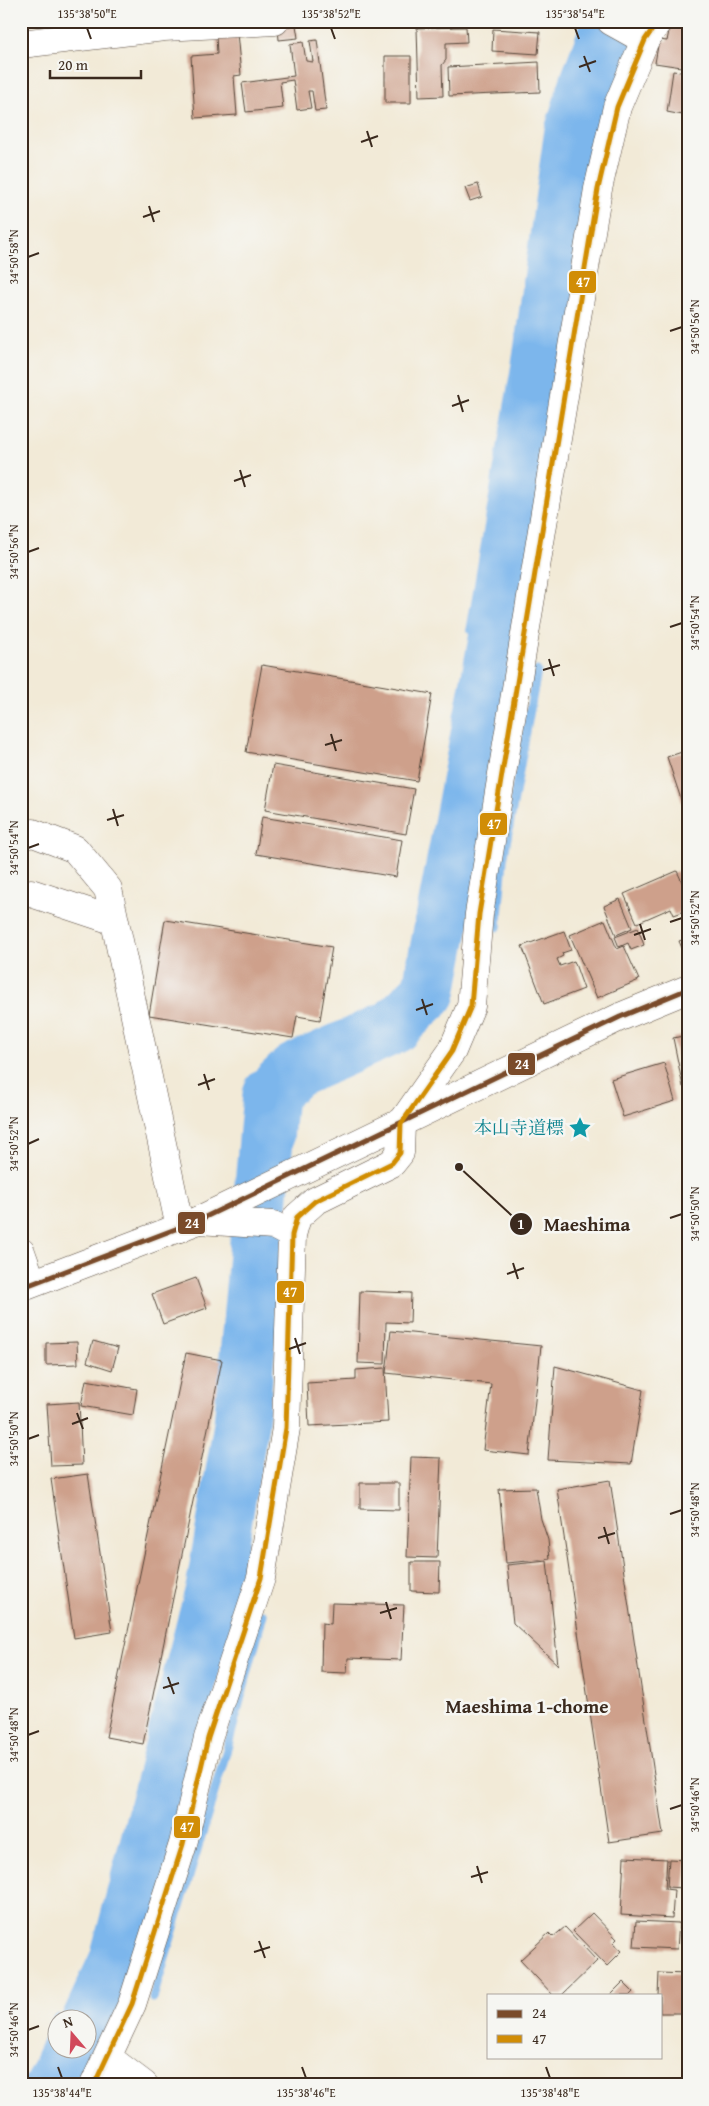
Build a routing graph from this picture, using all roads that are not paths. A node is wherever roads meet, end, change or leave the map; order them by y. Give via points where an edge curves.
1 (275, 21) edge
2 (611, 21) edge
3 (652, 31) edge
4 (21, 44) edge
5 (21, 836) edge
6 (31, 893) dead end
7 (115, 921) junction
8 (688, 989) edge
9 (401, 1124) junction
10 (190, 1224) junction
11 (292, 1235) junction
12 (21, 1252) edge
13 (26, 1285) edge
14 (107, 2057) junction
15 (94, 2085) edge
16 (144, 2085) edge

1 - 4 street via 164,27
2 - 3 street
3 - 9 street via 616,107 598,189 479,914 472,1006 452,1050
5 - 7 street via 34,833 75,849 108,889
6 - 7 street
7 - 10 street
8 - 9 street via 620,1017
9 - 10 street
9 - 11 street via 400,1154 392,1163 314,1201 297,1217
10 - 11 street via 273,1225
10 - 13 street
11 - 14 street via 286,1428 261,1578 208,1738 183,1844 132,2004
12 - 13 street
14 - 15 street
14 - 16 street

